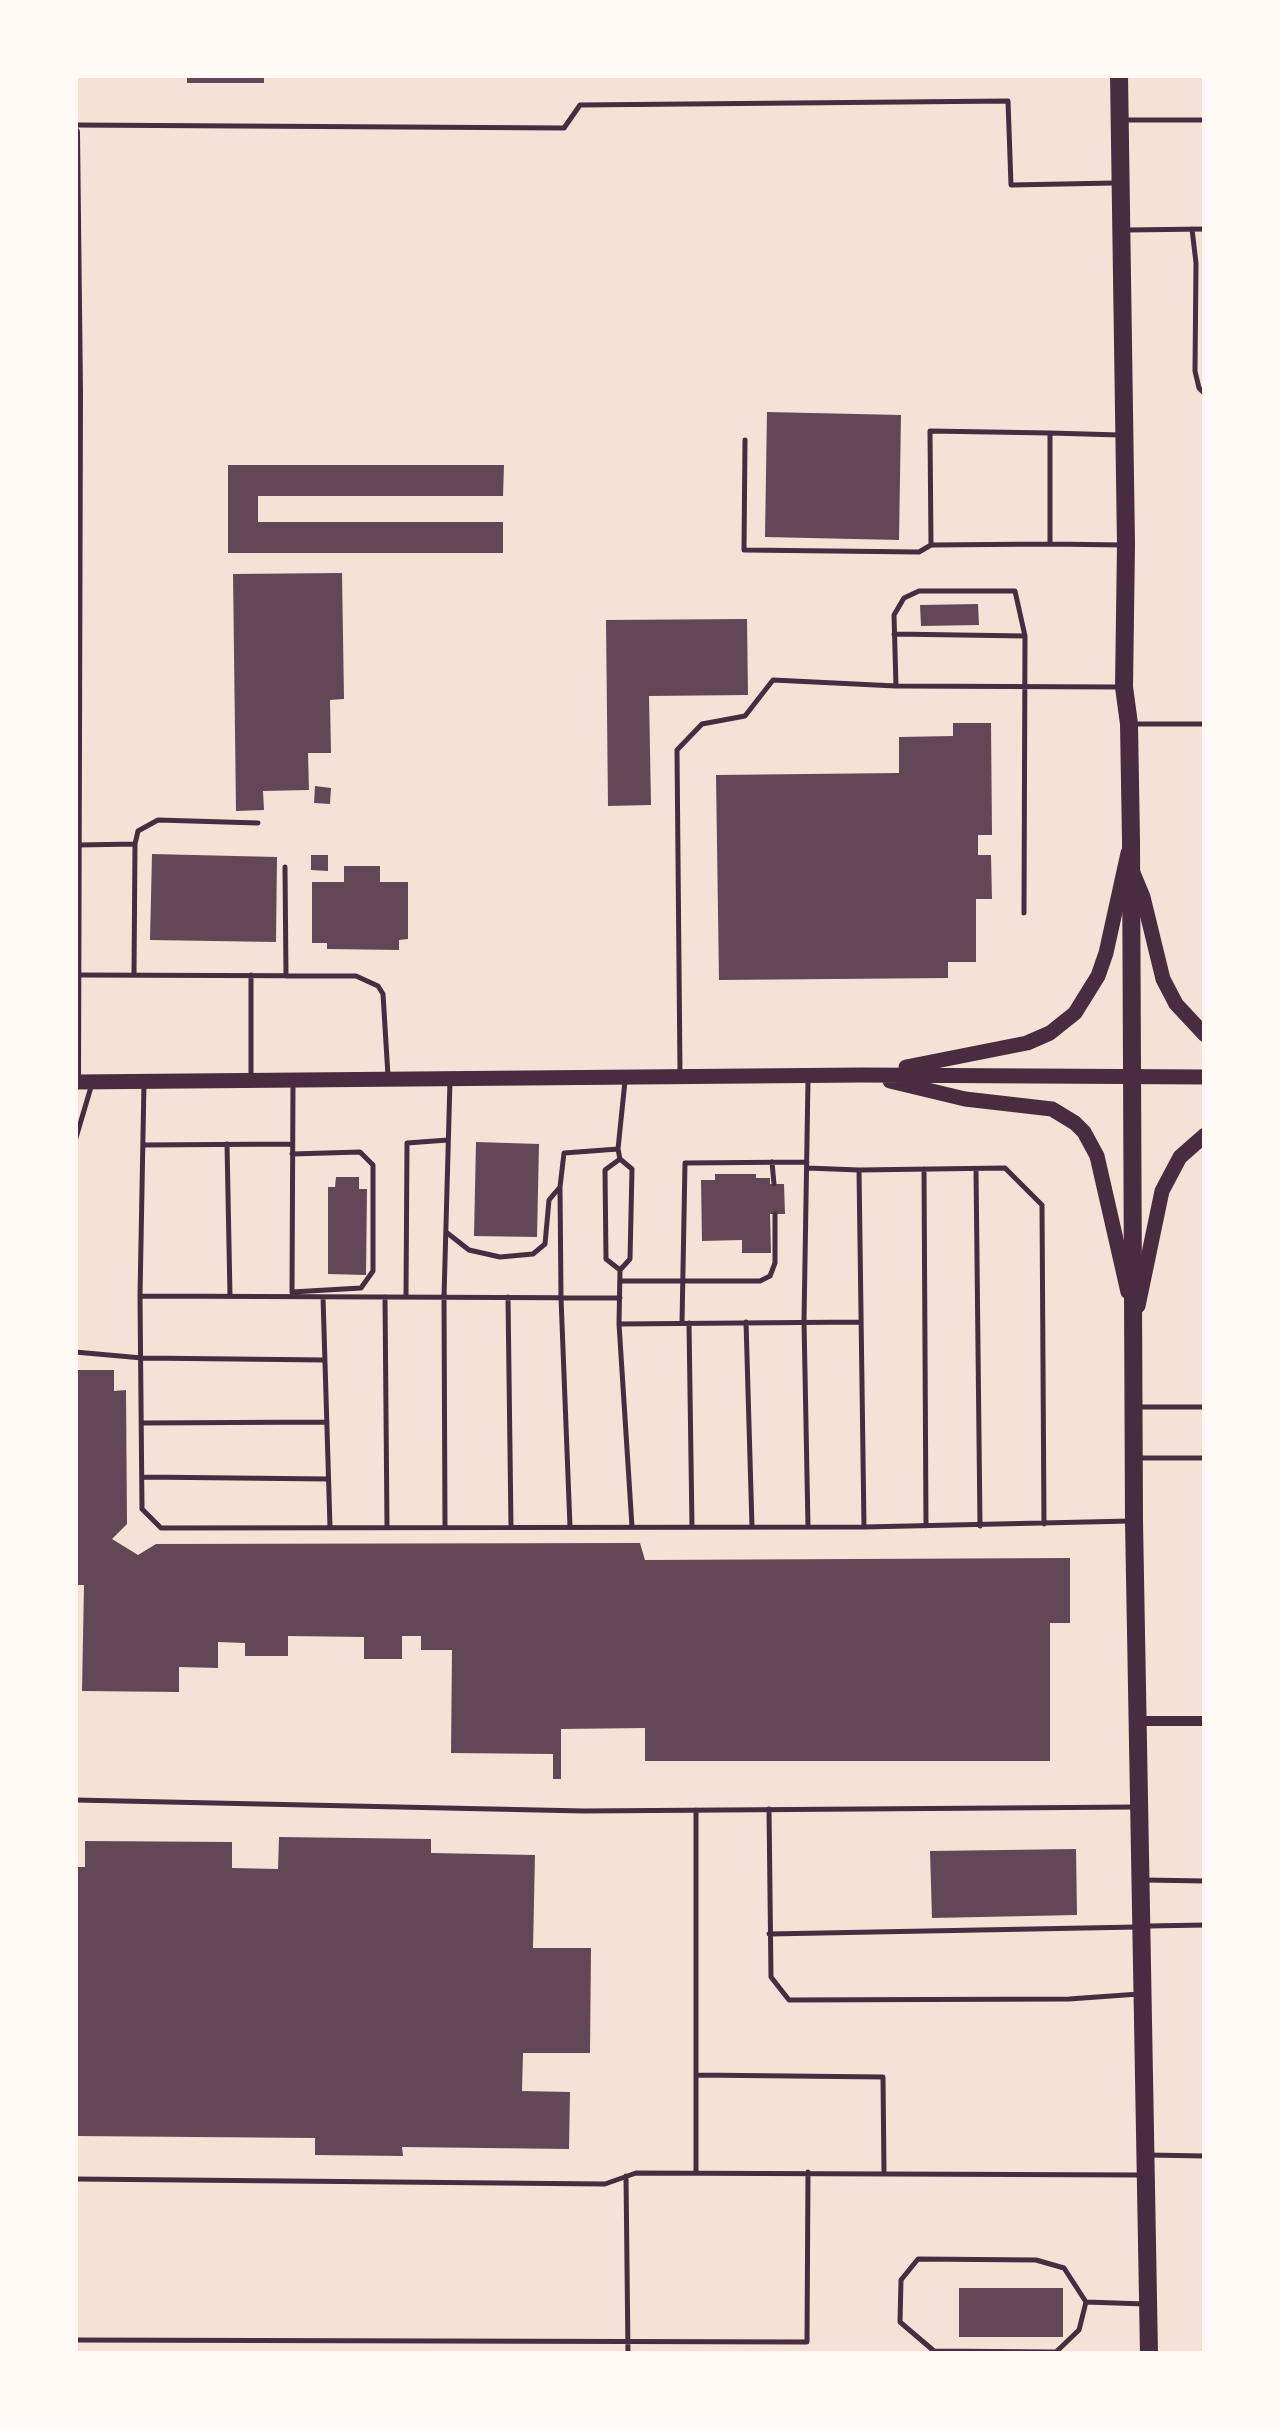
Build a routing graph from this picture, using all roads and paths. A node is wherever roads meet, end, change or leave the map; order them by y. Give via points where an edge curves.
1 (1120, 75) edge
2 (1120, 120) junction
3 (1205, 120) edge
4 (75, 128) edge
5 (1122, 183) junction
6 (76, 204) edge
7 (1192, 229) junction
8 (1205, 229) edge
9 (1122, 230) junction
10 (76, 340) edge
11 (77, 392) edge
12 (1205, 394) edge
13 (1050, 433) junction
14 (1125, 435) junction
15 (745, 440) dead end
16 (1050, 544) junction
17 (931, 545) junction
18 (1126, 545) junction
19 (894, 634) junction
20 (1025, 636) junction
21 (896, 686) junction
22 (1025, 686) junction
23 (1124, 687) junction
24 (1129, 724) junction
25 (1205, 724) edge
26 (258, 822) dead end
27 (1131, 841) junction
28 (135, 844) junction
29 (76, 846) edge
30 (285, 867) dead end
31 (1131, 870) junction
32 (1024, 913) dead end
33 (76, 975) edge
34 (134, 975) junction
35 (251, 975) junction
36 (286, 976) junction
37 (1205, 1035) edge
38 (808, 1075) junction
39 (862, 1075) junction
40 (680, 1076) junction
41 (625, 1077) junction
42 (1133, 1077) junction
43 (450, 1078) junction
44 (1205, 1078) edge
45 (388, 1079) junction
46 (251, 1080) junction
47 (292, 1080) junction
48 (144, 1081) junction
49 (81, 1082) edge
50 (1205, 1135) edge
51 (448, 1140) junction
52 (75, 1141) edge
53 (227, 1144) junction
54 (292, 1144) junction
55 (143, 1145) junction
56 (618, 1149) junction
57 (292, 1154) junction
58 (620, 1159) junction
59 (772, 1162) junction
60 (806, 1165) junction
61 (976, 1168) junction
62 (924, 1169) junction
63 (859, 1170) junction
64 (774, 1184) dead end
65 (560, 1186) junction
66 (775, 1214) dead end
67 (446, 1232) junction
68 (620, 1270) junction
69 (683, 1280) junction
70 (620, 1281) junction
71 (292, 1294) junction
72 (140, 1296) junction
73 (230, 1296) junction
74 (406, 1296) junction
75 (323, 1297) junction
76 (386, 1297) junction
77 (444, 1297) junction
78 (508, 1297) junction
79 (561, 1298) junction
80 (620, 1298) junction
81 (1135, 1320) junction
82 (804, 1321) junction
83 (746, 1322) junction
84 (861, 1322) junction
85 (620, 1324) junction
86 (686, 1324) junction
87 (75, 1352) edge
88 (142, 1358) junction
89 (325, 1360) junction
90 (1135, 1408) junction
91 (1205, 1408) edge
92 (327, 1422) junction
93 (142, 1423) junction
94 (1135, 1458) junction
95 (1205, 1458) edge
96 (142, 1477) junction
97 (328, 1479) junction
98 (1134, 1521) junction
99 (1044, 1524) junction
100 (926, 1526) junction
101 (980, 1526) junction
102 (387, 1527) junction
103 (511, 1527) junction
104 (632, 1527) junction
105 (692, 1527) junction
106 (752, 1527) junction
107 (808, 1527) junction
108 (864, 1527) junction
109 (330, 1528) junction
110 (445, 1528) junction
111 (570, 1528) junction
112 (1138, 1721) junction
113 (1205, 1721) edge
114 (75, 1800) edge
115 (1139, 1807) junction
116 (696, 1810) junction
117 (769, 1810) junction
118 (1140, 1880) junction
119 (1205, 1881) edge
120 (1205, 1925) edge
121 (1141, 1926) junction
122 (769, 1934) junction
123 (1142, 1994) junction
124 (696, 2075) junction
125 (1144, 2155) junction
126 (1205, 2156) edge
127 (696, 2172) junction
128 (808, 2172) junction
129 (884, 2172) junction
130 (626, 2176) junction
131 (1144, 2176) junction
132 (75, 2179) edge
133 (1086, 2302) junction
134 (1148, 2304) junction
135 (75, 2340) edge
136 (627, 2342) junction
137 (628, 2354) edge
138 (1149, 2354) edge

1 - 2 main road
2 - 3 lane
2 - 5 main road
4 - 5 lane via 564,128 580,105 1008,100 1011,185
4 - 6 street
5 - 9 main road
6 - 10 street
7 - 8 lane
7 - 9 lane
7 - 12 lane via 1195,371
9 - 14 main road
10 - 11 street
11 - 29 street
13 - 14 lane
13 - 16 lane
13 - 17 lane via 930,431
14 - 18 main road
15 - 17 lane via 744,550 920,552
16 - 17 lane
16 - 18 lane
18 - 23 main road
19 - 20 lane
19 - 20 lane via 894,615 904,598 919,591 1015,592
19 - 21 lane
20 - 22 lane
21 - 22 lane
21 - 40 lane via 774,680 745,716 702,724 677,750
22 - 23 lane
22 - 32 lane
23 - 24 main road
24 - 25 lane
24 - 27 main road
26 - 28 lane via 158,820 138,831
27 - 31 main road
27 - 39 main road via 1098,976 1063,1024 1010,1047
28 - 29 lane
28 - 34 lane
29 - 33 street
30 - 36 lane
31 - 37 main road via 1163,980
31 - 42 main road
33 - 34 lane
33 - 49 street
34 - 35 lane
35 - 36 lane
35 - 46 lane
36 - 45 lane via 356,976 378,986 386,1003
38 - 39 main road
38 - 40 main road
38 - 60 lane
39 - 42 main road
39 - 81 main road via 964,1099 1052,1109 1075,1123 1098,1156
40 - 41 main road
41 - 43 main road
41 - 56 lane
42 - 44 main road
42 - 81 main road
43 - 45 main road
43 - 51 lane
45 - 47 main road
46 - 47 main road
46 - 48 main road
47 - 54 lane
48 - 49 main road
48 - 55 lane
49 - 52 lane
50 - 81 main road via 1180,1157 1162,1191
51 - 67 lane
51 - 74 lane via 408,1143
53 - 54 lane
53 - 55 lane
53 - 73 lane
54 - 57 lane
55 - 72 lane
56 - 58 lane
56 - 65 lane via 564,1152
57 - 71 lane
57 - 71 lane via 360,1152 374,1165 374,1271 361,1288
58 - 68 lane via 632,1170 630,1259
58 - 68 lane via 605,1170 606,1259
59 - 60 lane
59 - 64 lane
59 - 69 lane via 685,1164
60 - 63 lane
60 - 82 lane
61 - 62 lane
61 - 99 lane via 1004,1168 1042,1205
61 - 101 lane
62 - 63 lane
62 - 100 lane
63 - 84 lane
65 - 67 lane via 549,1200 545,1244 533,1254 500,1257 469,1250
65 - 79 lane
66 - 69 lane via 770,1276
67 - 77 lane
68 - 70 lane
69 - 70 lane
69 - 86 lane
70 - 80 lane
71 - 73 lane
71 - 75 lane
72 - 73 lane
72 - 88 lane
74 - 76 lane
74 - 77 lane
75 - 76 lane
75 - 89 lane
76 - 102 lane
77 - 78 lane
77 - 110 lane
78 - 79 lane
78 - 103 lane
79 - 80 lane
79 - 111 lane
80 - 85 lane
81 - 90 main road
82 - 83 lane
82 - 84 lane
82 - 107 lane
83 - 86 lane
83 - 106 lane
84 - 108 lane
85 - 86 lane
85 - 104 lane
86 - 105 lane
87 - 88 lane
88 - 89 lane
88 - 93 lane
89 - 92 lane
90 - 91 lane
90 - 94 main road
92 - 93 lane
92 - 97 lane
93 - 96 lane
94 - 95 lane
94 - 98 main road
96 - 97 lane
96 - 109 lane via 142,1509 161,1528
97 - 109 lane
98 - 99 lane
98 - 112 main road
99 - 101 lane
100 - 101 lane
100 - 108 lane
102 - 109 lane
102 - 110 lane
103 - 110 lane
103 - 111 lane
104 - 105 lane
104 - 111 lane
105 - 106 lane
106 - 107 lane
107 - 108 lane
112 - 113 street
112 - 115 main road
114 - 116 lane
115 - 117 lane
115 - 118 main road
116 - 117 lane
116 - 124 lane
117 - 122 lane
118 - 119 lane
118 - 121 main road
120 - 121 lane
121 - 122 lane
121 - 123 main road
122 - 123 lane via 771,1977 789,2000
123 - 125 main road
124 - 127 lane
124 - 129 lane via 883,2077
125 - 126 lane
125 - 131 main road
127 - 128 lane
127 - 130 lane
128 - 129 lane
128 - 136 lane via 807,2342
129 - 131 lane
130 - 132 lane via 606,2184
130 - 136 lane
131 - 134 main road
133 - 133 lane via 1064,2268 1036,2260 918,2259 901,2280 900,2322 934,2351 1056,2352 1079,2330
133 - 134 lane
134 - 138 main road
135 - 136 lane
136 - 137 lane

